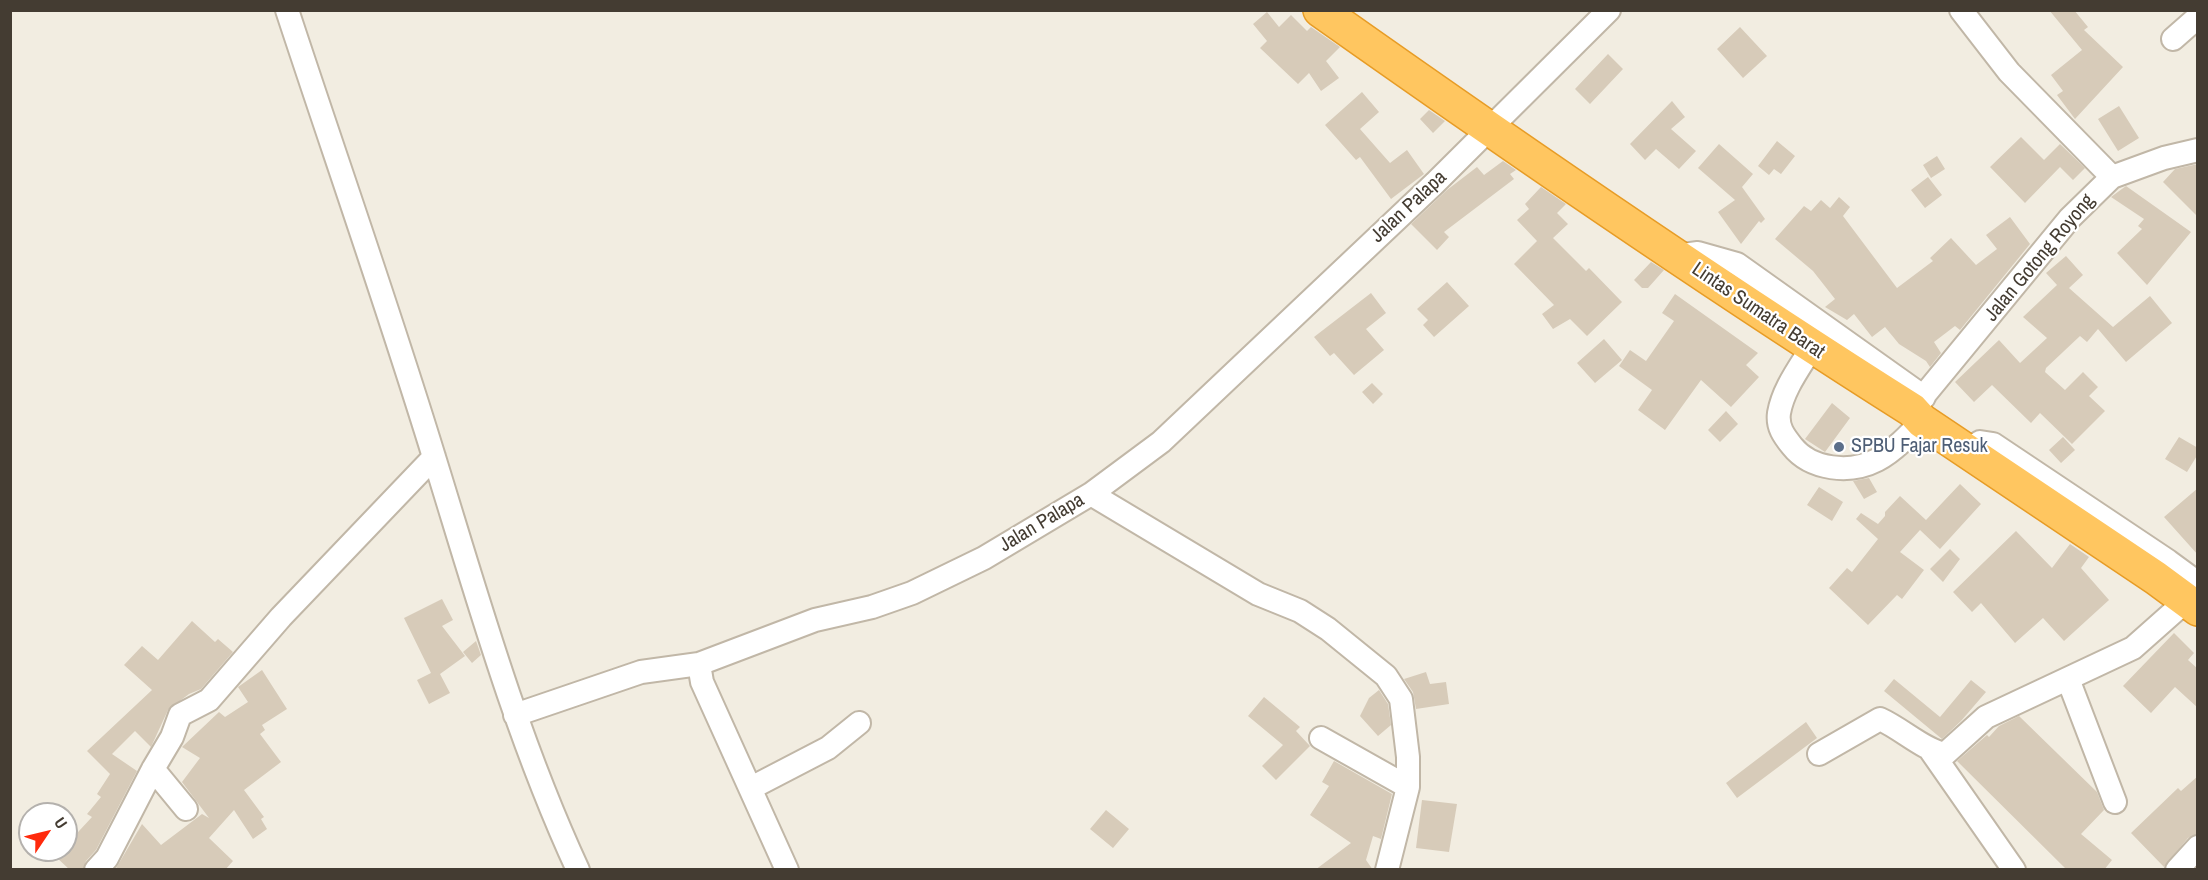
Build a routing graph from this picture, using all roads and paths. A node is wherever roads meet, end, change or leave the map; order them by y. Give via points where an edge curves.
1 (287, 10) edge
2 (1320, 10) edge
3 (1609, 10) edge
4 (1961, 10) edge
5 (2198, 17) edge
6 (2173, 39) dead end
7 (1489, 130) junction
8 (2198, 150) edge
9 (2112, 177) junction
10 (1676, 256) junction
11 (1812, 347) junction
12 (1920, 409) junction
13 (434, 457) junction
14 (1091, 494) junction
15 (2194, 598) edge
16 (699, 664) junction
17 (2068, 679) junction
18 (514, 715) junction
19 (859, 723) dead end
20 (1321, 738) dead end
21 (1931, 751) junction
22 (1819, 754) dead end
23 (153, 769) junction
24 (1407, 787) junction
25 (751, 788) junction
26 (2115, 802) dead end
27 (186, 809) dead end
28 (2198, 847) edge
29 (96, 870) edge
30 (578, 870) edge
31 (787, 870) edge
32 (1387, 870) edge
33 (2014, 870) edge
34 (2177, 870) edge

1 - 13 street
2 - 7 highway, Lintas Sumatra Barat
3 - 7 street, Jalan Palapa
4 - 9 street via 2009,72
5 - 6 street
7 - 10 highway, Lintas Sumatra Barat
7 - 14 street, Jalan Palapa via 1161,442
8 - 9 street, Jalan Gotong Royong
9 - 12 street, Jalan Gotong Royong via 2070,218
10 - 11 highway, Lintas Sumatra Barat
10 - 12 street via 1698,253 1737,264
11 - 12 highway, Lintas Sumatra Barat
11 - 12 street, Jalan Gotong Royong via 1787,390 1779,414 1780,431 1797,452 1823,467 1848,468 1876,460 1903,441
12 - 15 highway, Lintas Sumatra Barat via 1967,451 2162,569
13 - 18 street
13 - 23 street via 288,609 209,700 180,715
14 - 16 street, Jalan Palapa via 984,558 912,593 815,620
14 - 24 street via 1210,568 1300,611 1386,676 1401,699 1408,757
15 - 17 street via 2133,648
16 - 18 street, Jalan Palapa via 641,672
16 - 25 street via 702,682
17 - 21 street via 1986,717 1945,754
17 - 26 street
18 - 30 street via 550,811
19 - 25 street via 828,748
20 - 24 street
21 - 22 street via 1902,729 1880,719
21 - 33 street
23 - 27 street
23 - 29 street via 107,858
24 - 32 street
25 - 31 street
28 - 34 street

